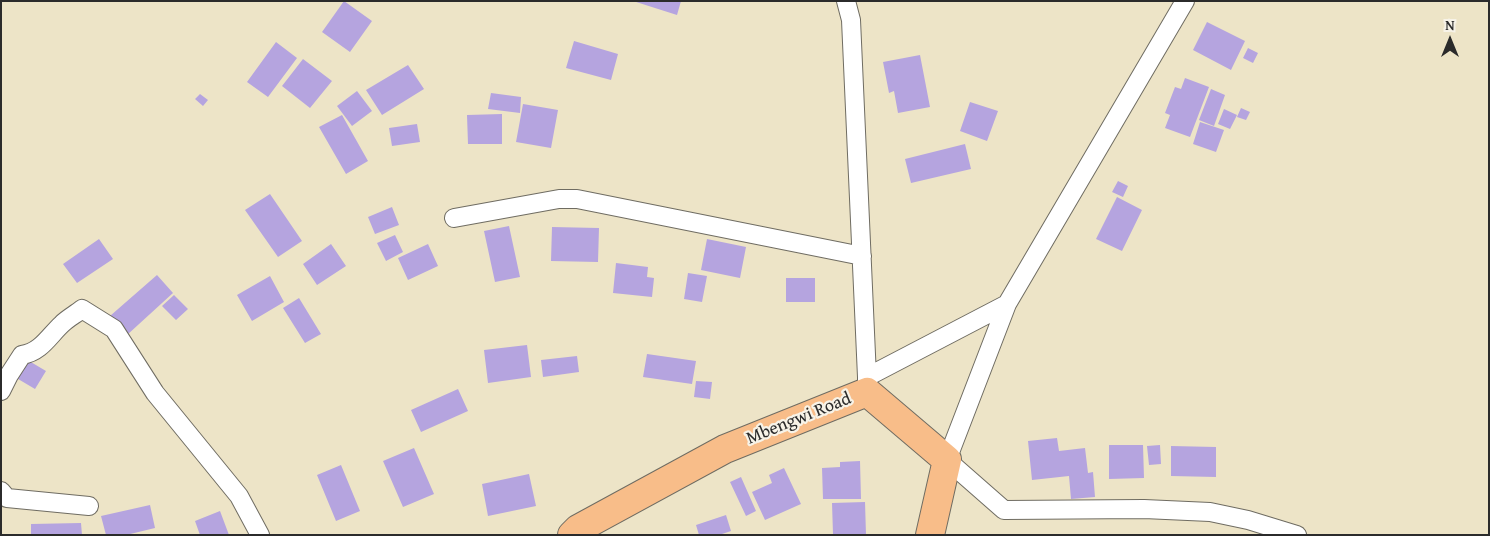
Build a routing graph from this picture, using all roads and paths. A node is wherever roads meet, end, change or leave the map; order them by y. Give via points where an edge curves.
1 (846, 1) edge
2 (1185, 1) edge
3 (454, 218) dead end
4 (862, 256) junction
5 (1007, 304) junction
6 (867, 384) junction
7 (1, 390) edge
8 (947, 460) junction
9 (1, 491) edge
10 (89, 506) dead end
11 (260, 535) edge
12 (572, 535) edge
13 (930, 535) edge
14 (1298, 535) edge

1 - 4 street via 851,20
2 - 5 street
3 - 4 street via 558,199 578,199
4 - 6 street
5 - 6 street
5 - 8 street
6 - 8 main road, Mbengwi Road
6 - 12 main road, Mbengwi Road via 725,449
7 - 11 street via 22,355 31,354 43,345 63,323 82,309 114,329 155,394 239,496
8 - 13 main road
8 - 14 street via 1004,510 1210,512
9 - 10 street via 7,498

